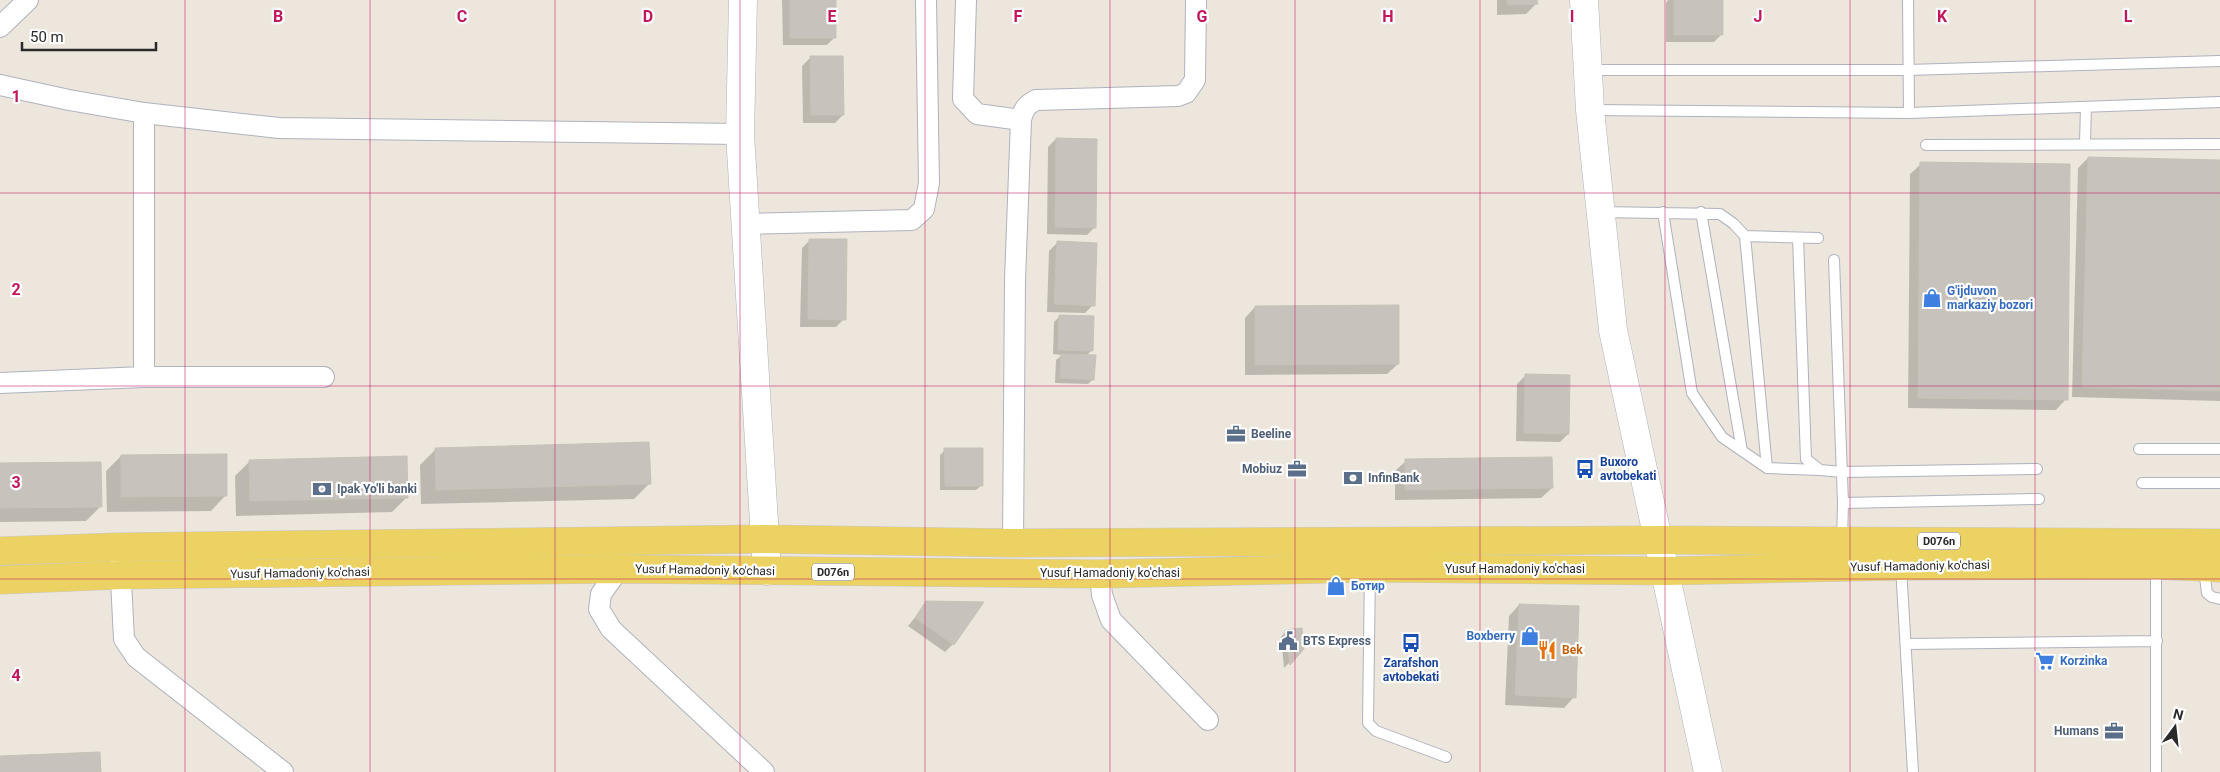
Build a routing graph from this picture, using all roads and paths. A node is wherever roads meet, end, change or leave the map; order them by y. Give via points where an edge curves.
1 (28, 0) edge
2 (743, 0) edge
3 (926, 0) edge
4 (966, 0) edge
5 (1196, 0) edge
6 (1584, 0) edge
7 (1908, 0) edge
8 (0, 26) edge
9 (2220, 61) edge
10 (1588, 70) junction
11 (1908, 70) junction
12 (0, 85) edge
13 (2220, 102) edge
14 (2086, 107) junction
15 (1590, 110) junction
16 (144, 113) junction
17 (1909, 113) junction
18 (1021, 120) junction
19 (740, 134) junction
20 (2085, 143) junction
21 (2220, 144) edge
22 (1926, 146) dead end
23 (1600, 212) junction
24 (1662, 212) junction
25 (1701, 212) junction
26 (745, 224) junction
27 (1745, 236) junction
28 (1798, 238) junction
29 (1818, 238) dead end
30 (1834, 260) dead end
31 (144, 377) junction
32 (324, 377) dead end
33 (0, 384) edge
34 (2138, 449) dead end
35 (2220, 449) edge
36 (1742, 451) junction
37 (1767, 468) junction
38 (2038, 469) dead end
39 (1820, 470) junction
40 (1842, 472) junction
41 (2142, 483) dead end
42 (2220, 483) edge
43 (2039, 499) dead end
44 (1843, 503) junction
45 (765, 540) junction
46 (1659, 540) junction
47 (1842, 540) junction
48 (1013, 543) junction
49 (2220, 543) edge
50 (118, 547) junction
51 (0, 551) edge
52 (2156, 565) junction
53 (1901, 566) junction
54 (1370, 568) junction
55 (2212, 568) edge
56 (619, 569) junction
57 (768, 571) junction
58 (1666, 571) junction
59 (1100, 574) junction
60 (121, 575) junction
61 (0, 580) edge
62 (2220, 599) edge
63 (2156, 641) junction
64 (1906, 644) junction
65 (1208, 720) dead end
66 (1446, 757) dead end
67 (283, 772) edge
68 (764, 772) edge
69 (1708, 772) edge
70 (1912, 772) edge
71 (2156, 772) edge

1 - 8 street
2 - 19 main road
3 - 26 street via 929,183 924,209 912,220
4 - 18 street via 963,99 977,114
5 - 18 street via 1195,80 1186,94 1036,100 1026,106
6 - 10 main road
7 - 11 lane
9 - 11 lane
10 - 11 lane
10 - 15 main road
11 - 17 lane
12 - 16 street
13 - 14 lane
14 - 17 lane
14 - 20 lane
15 - 17 lane
15 - 23 main road
16 - 19 street via 279,128
16 - 31 street
18 - 48 street via 1015,280
19 - 26 main road
20 - 21 lane
20 - 22 lane
23 - 24 lane
23 - 46 main road via 1613,330
24 - 25 lane
24 - 36 lane via 1692,393 1722,437
25 - 27 lane via 1720,214
25 - 36 lane
26 - 45 main road
27 - 28 lane
27 - 37 lane
28 - 29 lane
28 - 39 lane via 1806,459
30 - 40 lane
31 - 32 street
31 - 33 street
34 - 35 lane
36 - 37 lane
37 - 39 lane
38 - 40 lane
39 - 40 lane
40 - 44 lane
41 - 42 lane
43 - 44 lane
44 - 47 lane
45 - 48 main road, Yusuf Hamadoniy ko'chasi / D076n
45 - 50 main road, Yusuf Hamadoniy ko'chasi / D076n
45 - 57 main road
46 - 47 main road, Yusuf Hamadoniy ko'chasi / D076n
46 - 48 main road, Yusuf Hamadoniy ko'chasi / D076n
46 - 58 main road
47 - 49 main road, Yusuf Hamadoniy ko'chasi / D076n
50 - 51 main road, Yusuf Hamadoniy ko'chasi / D076n
50 - 60 street
52 - 53 main road, Yusuf Hamadoniy ko'chasi / D076n
52 - 55 main road, Yusuf Hamadoniy ko'chasi / D076n
52 - 63 lane
53 - 58 main road, Yusuf Hamadoniy ko'chasi / D076n
53 - 64 lane
54 - 58 main road, Yusuf Hamadoniy ko'chasi / D076n
54 - 59 main road, Yusuf Hamadoniy ko'chasi / D076n
54 - 66 lane via 1368,723 1376,731
55 - 62 lane via 2207,593
56 - 57 main road, Yusuf Hamadoniy ko'chasi / D076n
56 - 60 main road, Yusuf Hamadoniy ko'chasi / D076n
56 - 68 street via 601,594 599,609 611,629
57 - 59 main road, Yusuf Hamadoniy ko'chasi / D076n
58 - 69 main road
59 - 65 street via 1102,595 1111,620
60 - 61 main road, Yusuf Hamadoniy ko'chasi / D076n
60 - 67 street via 124,639 136,657
63 - 64 lane
63 - 71 lane
64 - 70 lane

